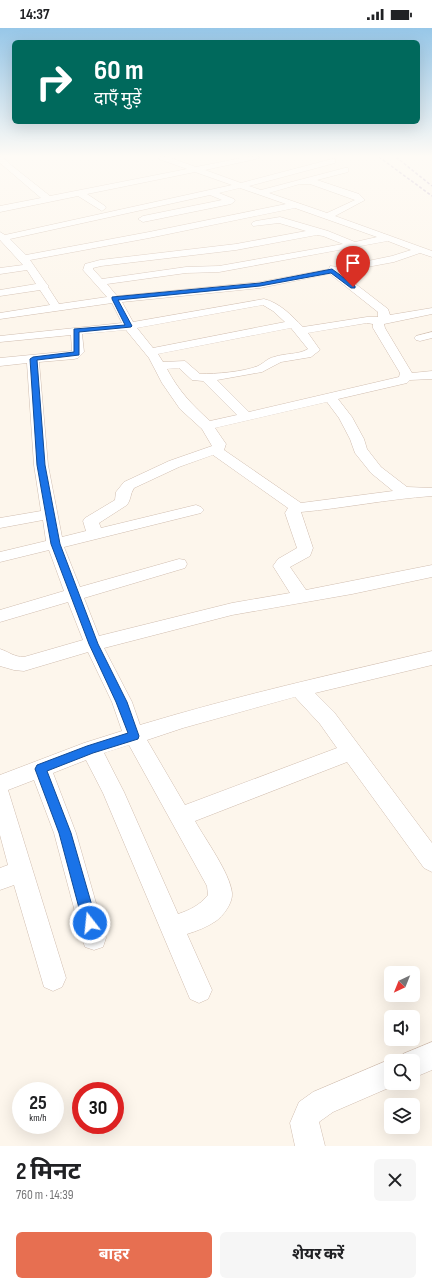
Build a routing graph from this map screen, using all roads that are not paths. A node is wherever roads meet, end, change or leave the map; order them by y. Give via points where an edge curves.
1 (97, 209) edge
2 (131, 209) edge
3 (191, 209) edge
4 (271, 209) edge
5 (310, 209) edge
6 (343, 209) edge
7 (329, 216) junction
8 (47, 220) dead end
9 (132, 221) dead end
10 (244, 227) dead end
11 (88, 229) dead end
12 (317, 232) junction
13 (149, 235) junction
14 (1, 237) edge
15 (181, 238) dead end
16 (390, 238) junction
17 (406, 244) junction
18 (11, 246) junction
19 (163, 247) dead end
20 (386, 249) dead end
21 (420, 250) junction
22 (354, 251) junction
23 (317, 252) junction
24 (432, 254) edge
25 (172, 255) junction
26 (27, 262) junction
27 (330, 266) junction
28 (211, 269) junction
29 (186, 270) junction
30 (0, 271) edge
31 (232, 278) dead end
32 (100, 282) junction
33 (219, 284) junction
34 (44, 286) junction
35 (0, 293) edge
36 (114, 299) junction
37 (56, 307) junction
38 (432, 311) edge
39 (0, 316) edge
40 (381, 321) junction
41 (129, 326) junction
42 (296, 327) junction
43 (76, 331) junction
44 (432, 335) edge
45 (420, 338) dead end
46 (0, 339) edge
47 (150, 352) junction
48 (33, 359) junction
49 (0, 362) edge
50 (158, 366) junction
51 (427, 375) edge
52 (406, 377) junction
53 (207, 378) junction
54 (432, 389) edge
55 (331, 398) junction
56 (247, 417) junction
57 (207, 426) junction
58 (215, 450) junction
59 (432, 492) edge
60 (412, 493) junction
61 (298, 508) junction
62 (196, 510) dead end
63 (50, 514) junction
64 (0, 523) edge
65 (95, 535) junction
66 (55, 544) junction
67 (0, 557) edge
68 (179, 564) dead end
69 (432, 571) edge
70 (74, 596) junction
71 (302, 597) junction
72 (0, 616) edge
73 (94, 644) junction
74 (0, 656) edge
75 (432, 658) edge
76 (299, 689) junction
77 (134, 736) junction
78 (91, 749) junction
79 (351, 752) junction
80 (41, 769) junction
81 (0, 784) edge
82 (0, 797) edge
83 (180, 817) junction
84 (432, 861) edge
85 (22, 871) junction
86 (0, 879) edge
87 (172, 928) junction
88 (94, 938) dead end
89 (53, 978) dead end
90 (199, 990) dead end
91 (432, 1056) edge
92 (420, 1061) edge
93 (384, 1077) edge
94 (310, 1146) edge

1 - 8 street
2 - 14 street
3 - 9 street
4 - 13 street
5 - 7 street
6 - 7 street
7 - 16 street
10 - 12 street via 280,220
11 - 18 street via 46,236
12 - 22 street via 325,233
12 - 25 street via 250,245
13 - 15 street via 158,243
13 - 26 street
14 - 18 street
16 - 17 street
16 - 22 street
17 - 20 street
17 - 21 street
18 - 26 street
19 - 25 street
21 - 24 street
21 - 27 street via 394,259
22 - 23 street
22 - 27 street
23 - 27 street
23 - 28 street
25 - 29 street
25 - 32 street via 90,266 88,270
26 - 30 street
26 - 34 street
27 - 33 street via 260,285
27 - 40 street via 384,311
28 - 29 street
28 - 33 street
29 - 32 street
31 - 33 street
32 - 36 street
33 - 36 street
34 - 35 street
34 - 37 street
36 - 37 street
36 - 41 street
37 - 39 street
38 - 40 street
40 - 42 street
40 - 52 street via 379,328
41 - 42 street via 264,302 272,304
41 - 43 street
41 - 47 street
42 - 47 street
42 - 53 street via 314,350 312,352 276,359 258,369
43 - 46 street
43 - 48 street via 77,354
44 - 45 street
47 - 50 street
48 - 49 street
48 - 63 street via 41,465
50 - 53 street via 181,364 196,377
50 - 57 street via 185,406
51 - 52 street
51 - 54 street
52 - 55 street via 403,380
53 - 56 street
55 - 56 street
55 - 60 street via 345,417 368,461 402,491
56 - 57 street
57 - 58 street via 219,444 219,448
58 - 61 street
58 - 65 street via 174,464 129,484 123,492 122,502 91,521
59 - 60 street
60 - 61 street
61 - 71 street via 293,513 305,548 304,552 281,566
62 - 65 street
63 - 64 street
63 - 66 street
65 - 66 street
66 - 67 street
66 - 70 street
68 - 70 street
69 - 71 street
70 - 72 street
70 - 73 street
71 - 73 street via 232,609
73 - 74 street via 24,664 14,664
73 - 77 street via 122,702
75 - 76 street
76 - 77 street
76 - 79 street via 327,718
77 - 78 street
77 - 83 street
78 - 80 street
78 - 87 street via 113,792
79 - 83 street
79 - 84 street
80 - 81 street
80 - 88 street via 65,833
82 - 85 street
83 - 87 street via 217,881 221,894 215,907 204,915
85 - 86 street
85 - 89 street
87 - 90 street
91 - 92 street
93 - 94 street via 323,1102 310,1112 304,1123

